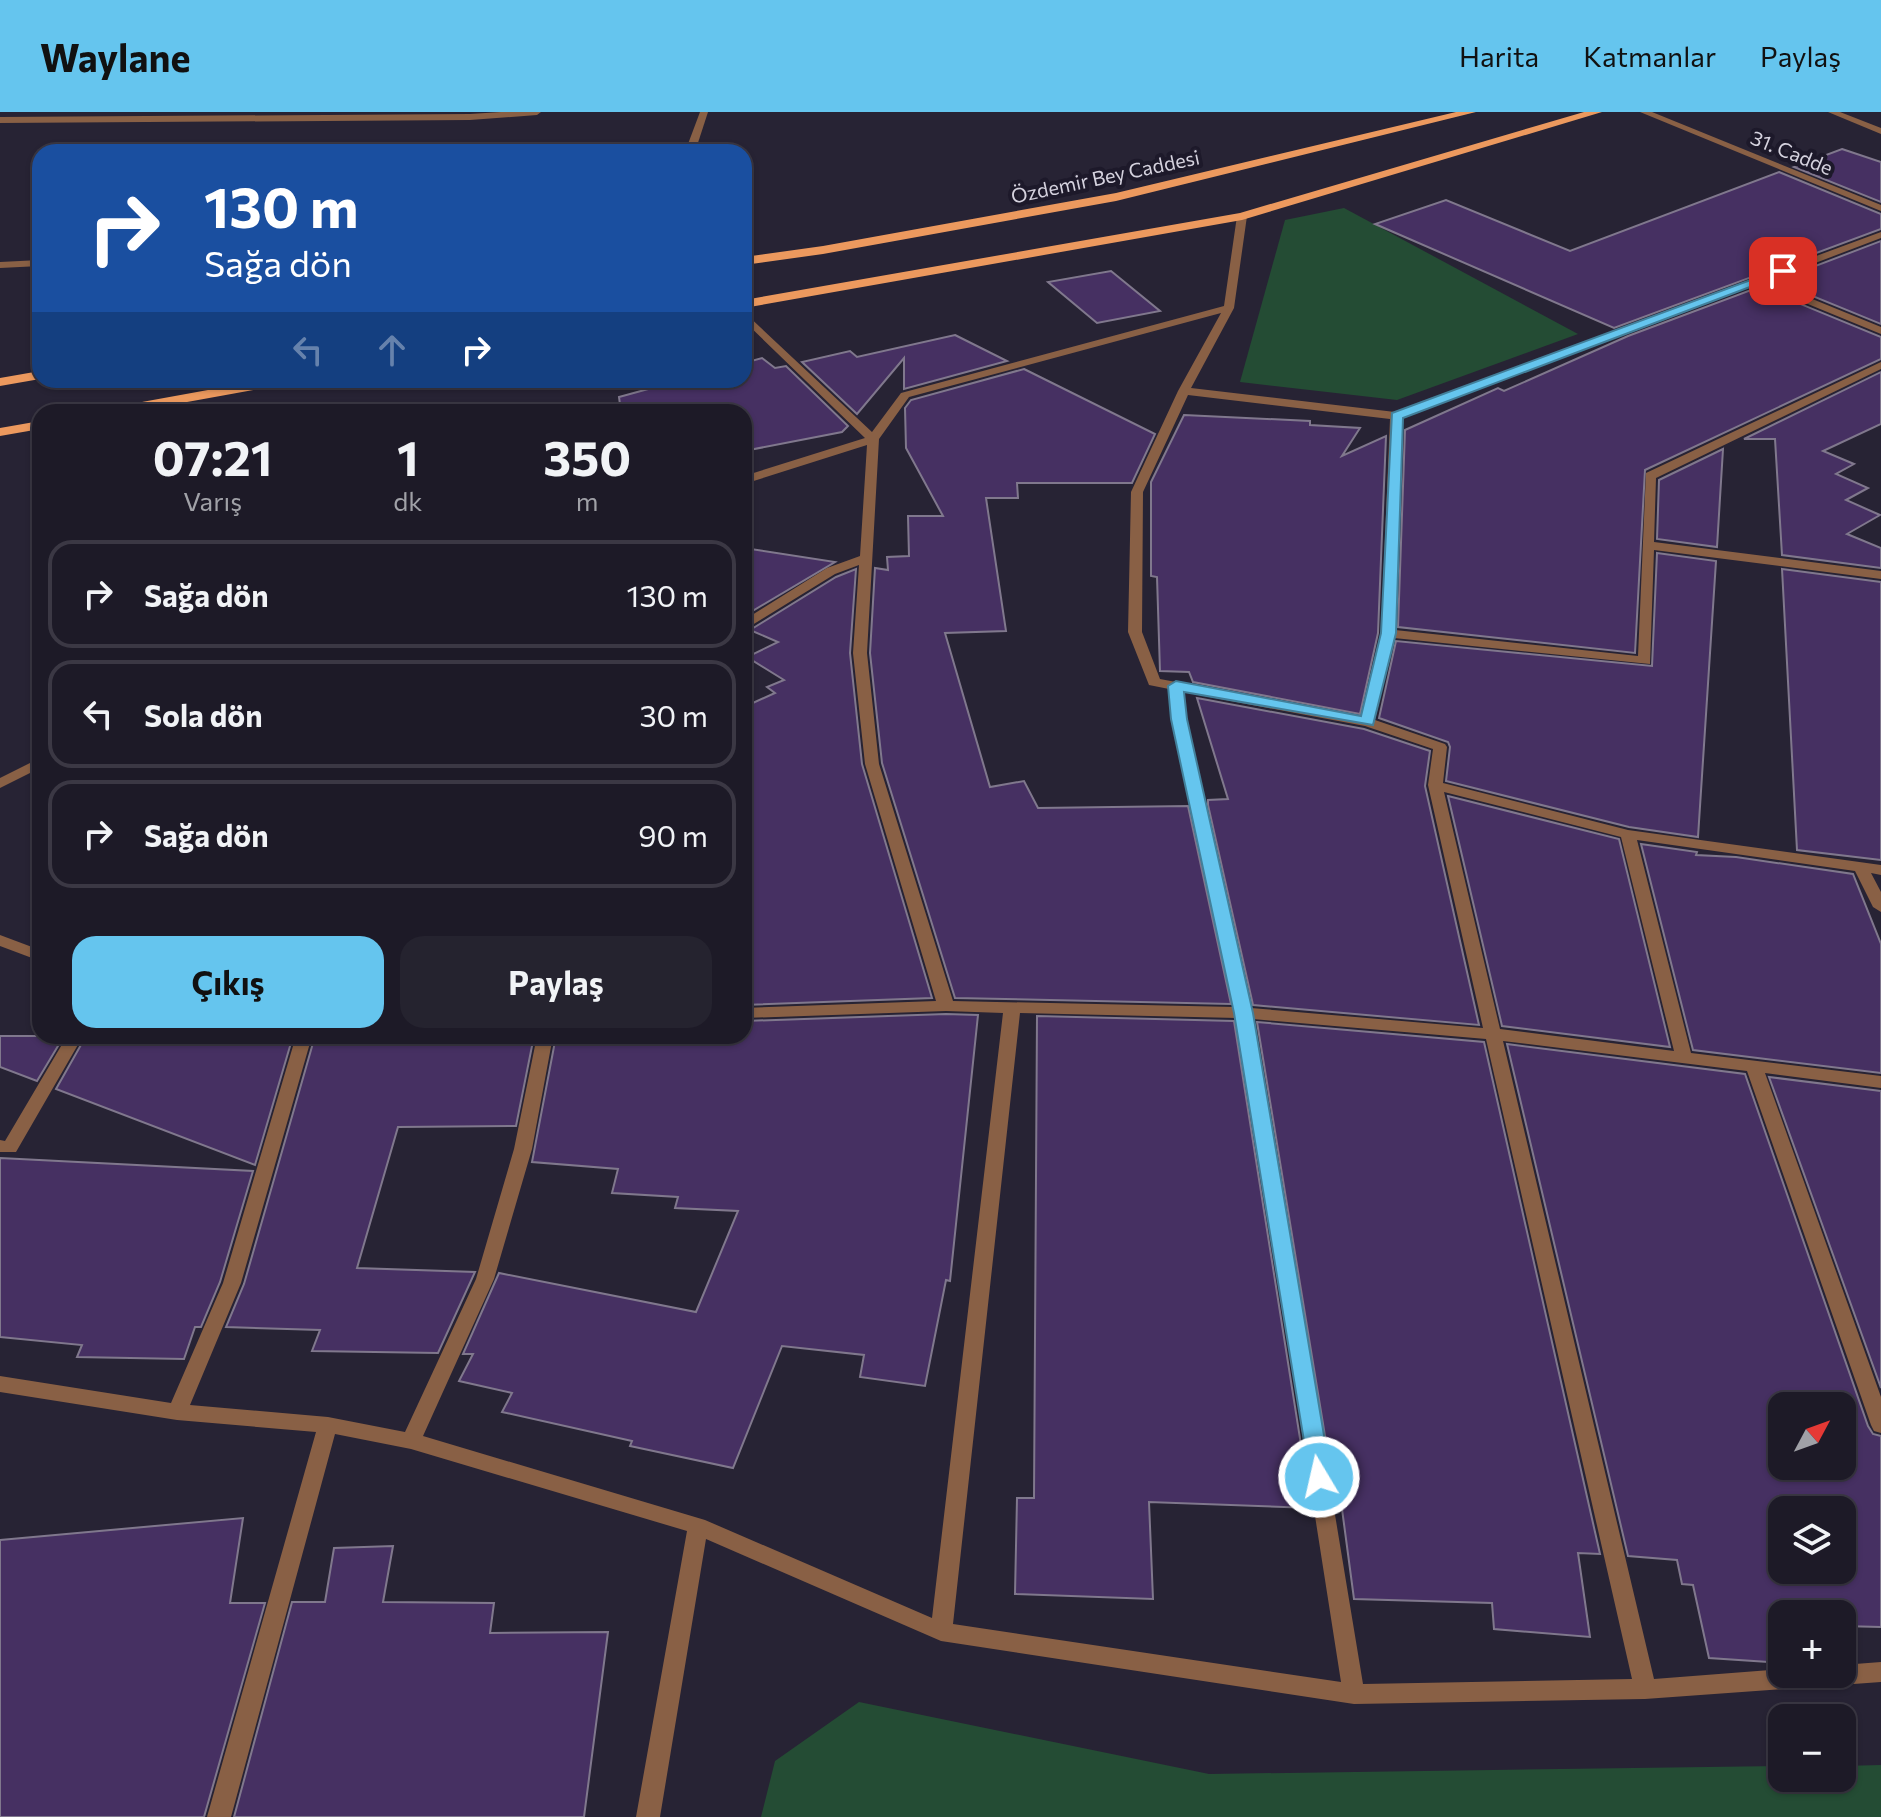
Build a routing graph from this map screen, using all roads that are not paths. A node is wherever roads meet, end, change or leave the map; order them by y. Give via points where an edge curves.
1 (537, 112) edge
2 (704, 112) edge
3 (1470, 112) edge
4 (1596, 112) edge
5 (1644, 112) edge
6 (1832, 112) edge
7 (190, 115) edge
8 (0, 120) edge
9 (1881, 131) edge
10 (693, 144) edge
11 (1881, 208) edge
12 (1242, 216) junction
13 (1881, 235) edge
14 (752, 260) edge
15 (32, 263) edge
16 (0, 265) edge
17 (1758, 280) junction
18 (752, 303) edge
19 (1229, 308) junction
20 (752, 323) edge
21 (1881, 331) edge
22 (1881, 365) edge
23 (32, 376) edge
24 (0, 382) edge
25 (244, 388) edge
26 (1184, 391) junction
27 (160, 404) edge
28 (1396, 416) junction
29 (32, 426) edge
30 (0, 432) edge
31 (873, 439) junction
32 (752, 477) edge
33 (1648, 545) junction
34 (865, 558) junction
35 (1880, 574) edge
36 (752, 621) edge
37 (1388, 633) junction
38 (1176, 686) junction
39 (1368, 722) junction
40 (32, 766) edge
41 (0, 784) edge
42 (1435, 785) junction
43 (1628, 834) junction
44 (1860, 866) junction
45 (1881, 870) edge
46 (1881, 907) edge
47 (0, 940) edge
48 (32, 953) edge
49 (946, 1006) junction
50 (1012, 1007) junction
51 (752, 1013) edge
52 (1244, 1013) junction
53 (1494, 1034) junction
54 (70, 1044) edge
55 (302, 1044) edge
56 (543, 1044) edge
57 (1684, 1059) junction
58 (1754, 1067) junction
59 (1881, 1082) edge
60 (0, 1146) edge
61 (0, 1384) edge
62 (177, 1412) junction
63 (328, 1425) junction
64 (1881, 1425) edge
65 (411, 1441) junction
66 (698, 1526) junction
67 (941, 1632) junction
68 (1881, 1672) edge
69 (1645, 1689) junction
70 (1354, 1694) junction
71 (219, 1817) edge
72 (648, 1817) edge

1 - 7 street via 470,117
2 - 10 street
3 - 14 main road, Özdemir Bey Caddesi via 1116,197
4 - 12 main road
5 - 11 street, 31. Cadde
6 - 9 street
7 - 8 street
12 - 18 main road
12 - 19 street
13 - 17 street
15 - 16 street
17 - 21 street
17 - 28 street
19 - 26 street
19 - 31 street via 905,395
20 - 31 street
22 - 33 street via 1650,476
23 - 24 main road
25 - 27 main road
26 - 28 street
26 - 38 street via 1137,492 1135,632 1154,682
28 - 37 street
29 - 30 main road
31 - 32 street
31 - 34 street
33 - 35 street
33 - 37 street via 1645,661
34 - 36 street via 831,571
34 - 49 street via 860,653 872,764
37 - 39 street
38 - 39 street
38 - 52 street
39 - 42 street via 1440,747
40 - 41 street
42 - 43 street
42 - 53 street
43 - 44 street
43 - 57 street
44 - 45 street
44 - 46 street
47 - 48 street
49 - 50 street
49 - 51 street
50 - 52 street
50 - 67 street
52 - 53 street
52 - 70 street
53 - 57 street
53 - 69 street
54 - 60 street via 10,1148
55 - 62 street via 232,1283
56 - 65 street via 523,1149 485,1279
57 - 58 street
58 - 59 street
58 - 64 street
61 - 62 street
62 - 63 street
63 - 65 street
63 - 71 street
65 - 66 street
66 - 67 street
66 - 72 street
67 - 70 street
68 - 69 street
69 - 70 street

